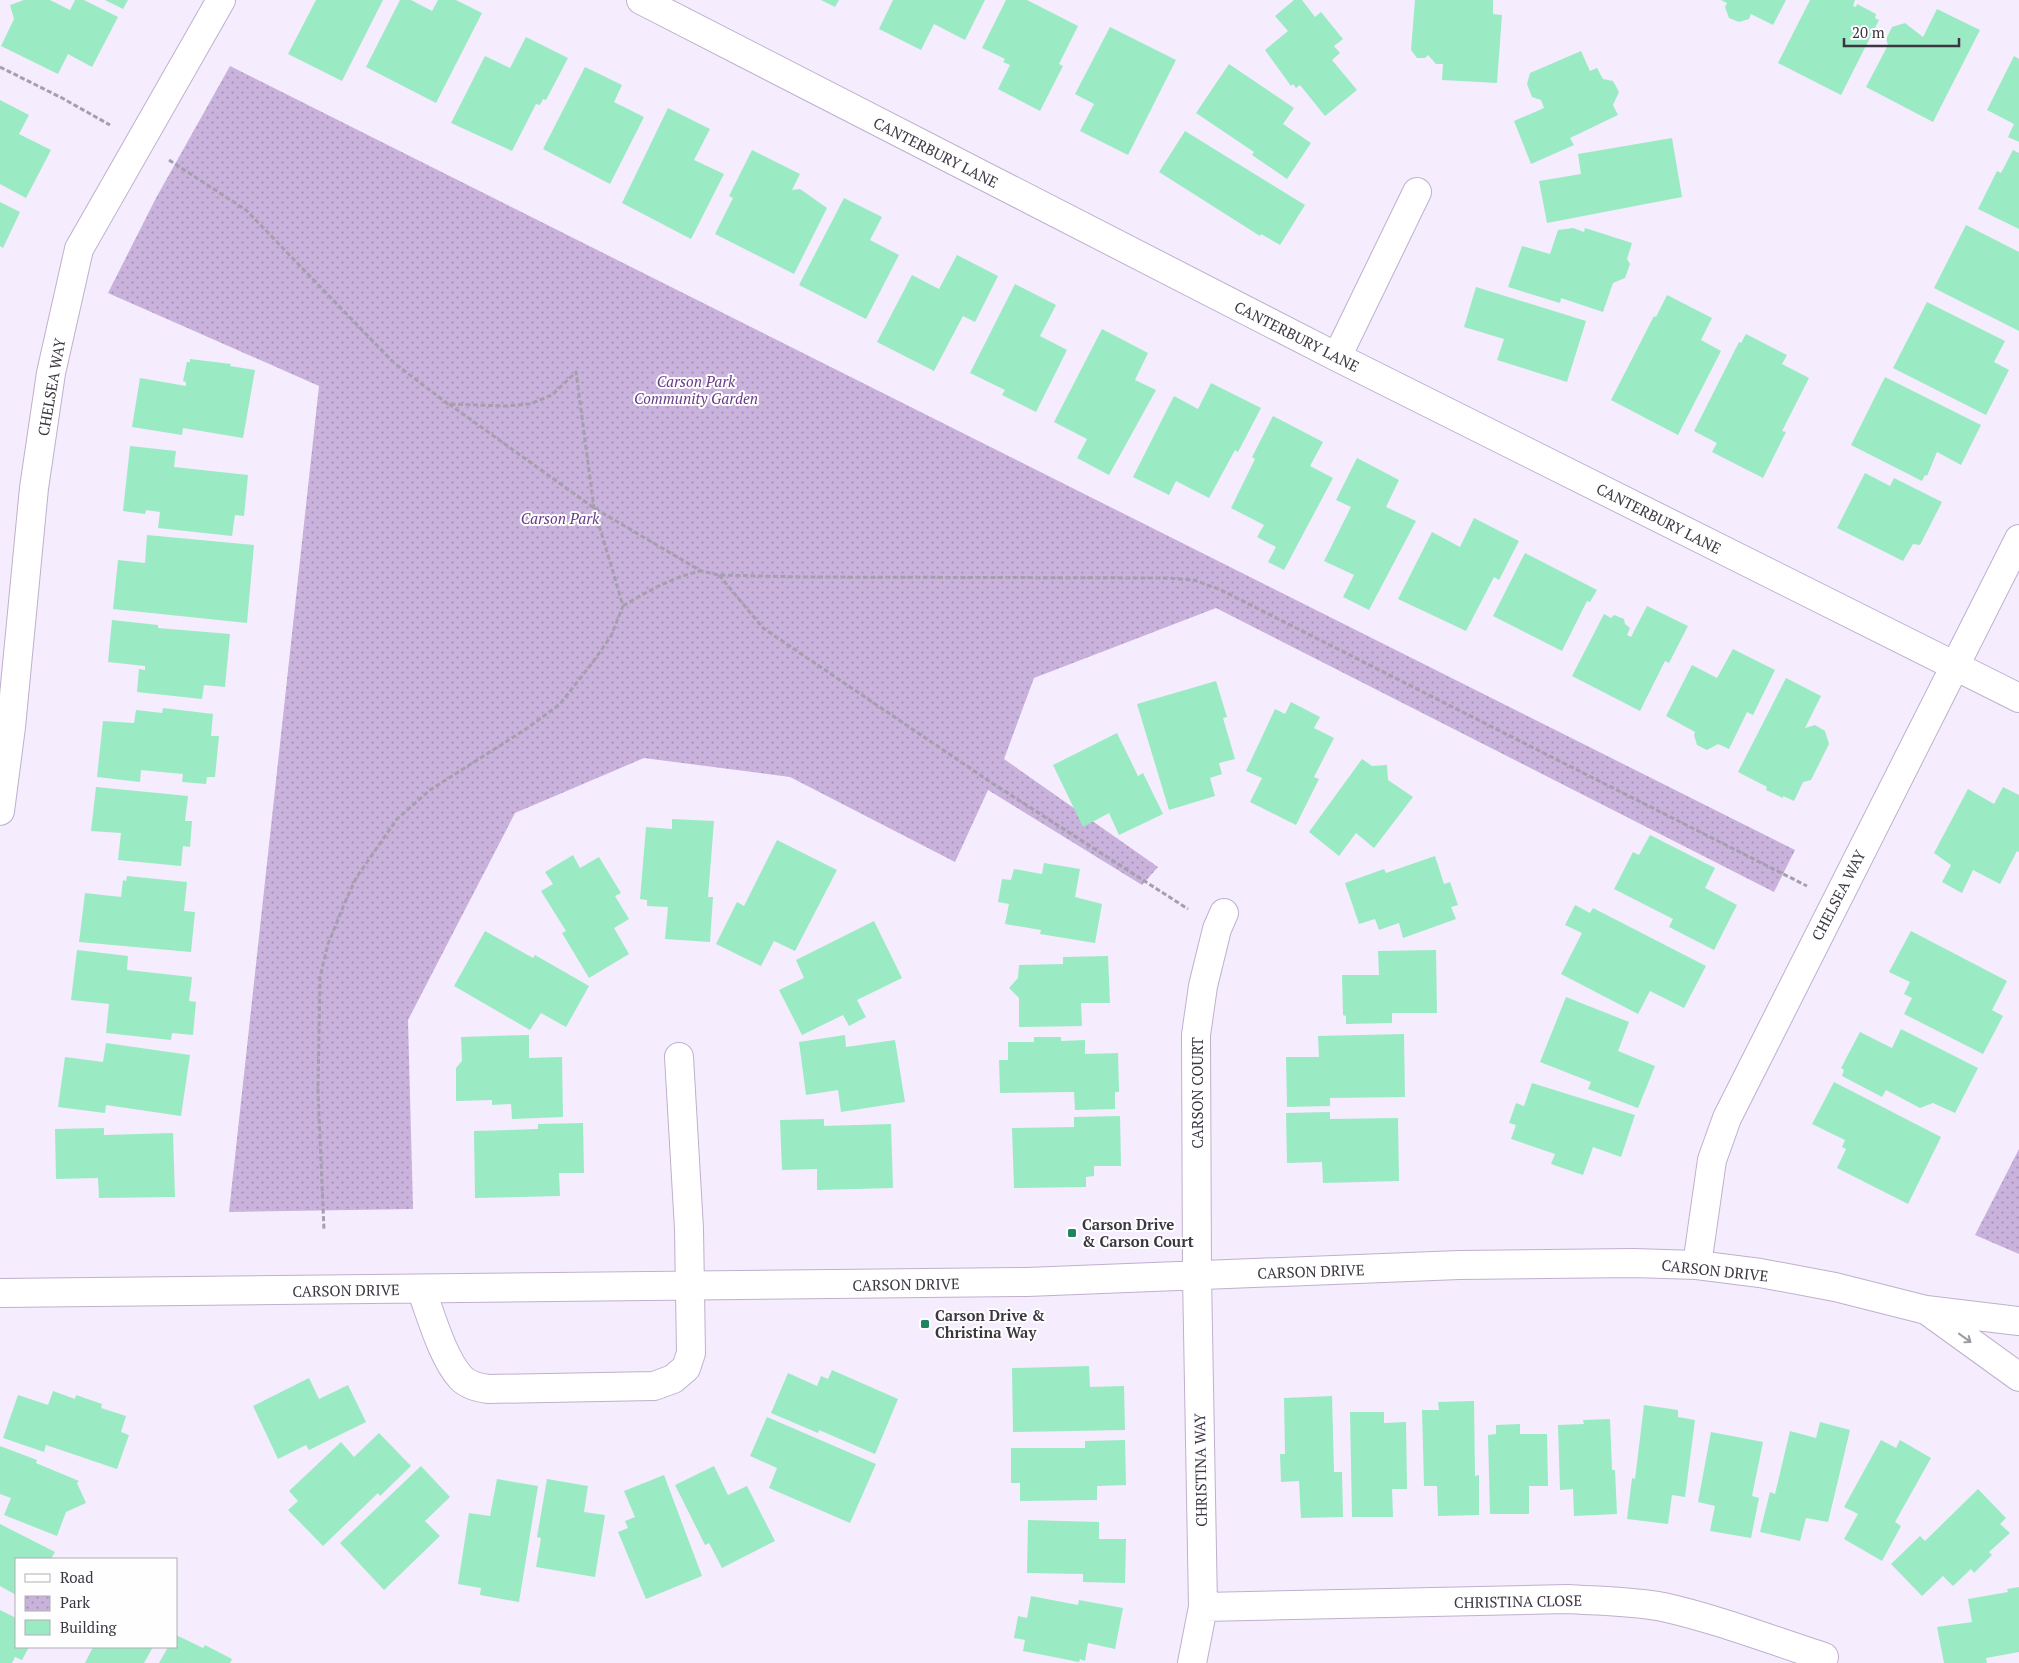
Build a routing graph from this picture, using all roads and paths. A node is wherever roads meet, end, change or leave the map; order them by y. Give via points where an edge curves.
1 (221, 0) edge
2 (641, 0) edge
3 (0, 67) edge
4 (140, 142) junction
5 (1417, 192) dead end
6 (1337, 357) junction
7 (448, 404) junction
8 (594, 508) junction
9 (2019, 539) edge
10 (701, 571) junction
11 (719, 575) junction
12 (623, 606) junction
13 (1956, 666) junction
14 (2019, 698) edge
15 (5, 727) edge
16 (0, 811) edge
17 (1834, 900) junction
18 (1221, 921) joint
19 (679, 1057) dead end
20 (324, 1230) dead end
21 (1696, 1265) junction
22 (1196, 1275) junction
23 (691, 1287) junction
24 (421, 1289) junction
25 (0, 1293) edge
26 (1926, 1310) junction
27 (2019, 1321) edge
28 (2019, 1377) edge
29 (1203, 1607) junction
30 (1824, 1657) dead end
31 (1192, 1663) edge

1 - 4 street, CHELSEA WAY
2 - 6 street, CANTERBURY LANE
3 - 4 path
4 - 7 path via 246,210 394,362
4 - 15 street, CHELSEA WAY via 79,249 51,372
5 - 6 street
6 - 13 street, CANTERBURY LANE
7 - 8 path
7 - 8 path via 530,404 552,396 576,372
8 - 10 path
8 - 12 path
9 - 13 street, CHELSEA WAY
10 - 11 path
10 - 12 path via 677,577
11 - 17 path via 1194,580 1221,590
11 - 18 path via 763,628 989,780 1140,876
12 - 20 path via 611,636 560,704 430,790 397,819 356,878 328,944 320,977 318,1091
13 - 14 street, CANTERBURY LANE
13 - 17 street, CHELSEA WAY
15 - 16 street, CHELSEA WAY
17 - 21 street, CHELSEA WAY via 1719,1137 1706,1190
18 - 22 street, CARSON COURT via 1203,986 1196,1035
19 - 23 street
21 - 22 street, CARSON DRIVE via 1459,1265
21 - 26 street, CARSON DRIVE via 1835,1287
22 - 23 street, CARSON DRIVE via 1027,1282
22 - 29 street, CHRISTINA WAY
23 - 24 street, CARSON DRIVE
23 - 24 street via 692,1353 686,1368 673,1379 654,1386 489,1389 476,1387 462,1379 450,1360
24 - 25 street, CARSON DRIVE
26 - 27 street, CARSON DRIVE
26 -> 28 street, CARSON DRIVE
29 - 30 street, CHRISTINA CLOSE via 1567,1599 1628,1602 1696,1616
29 - 31 street, CHRISTINA WAY

